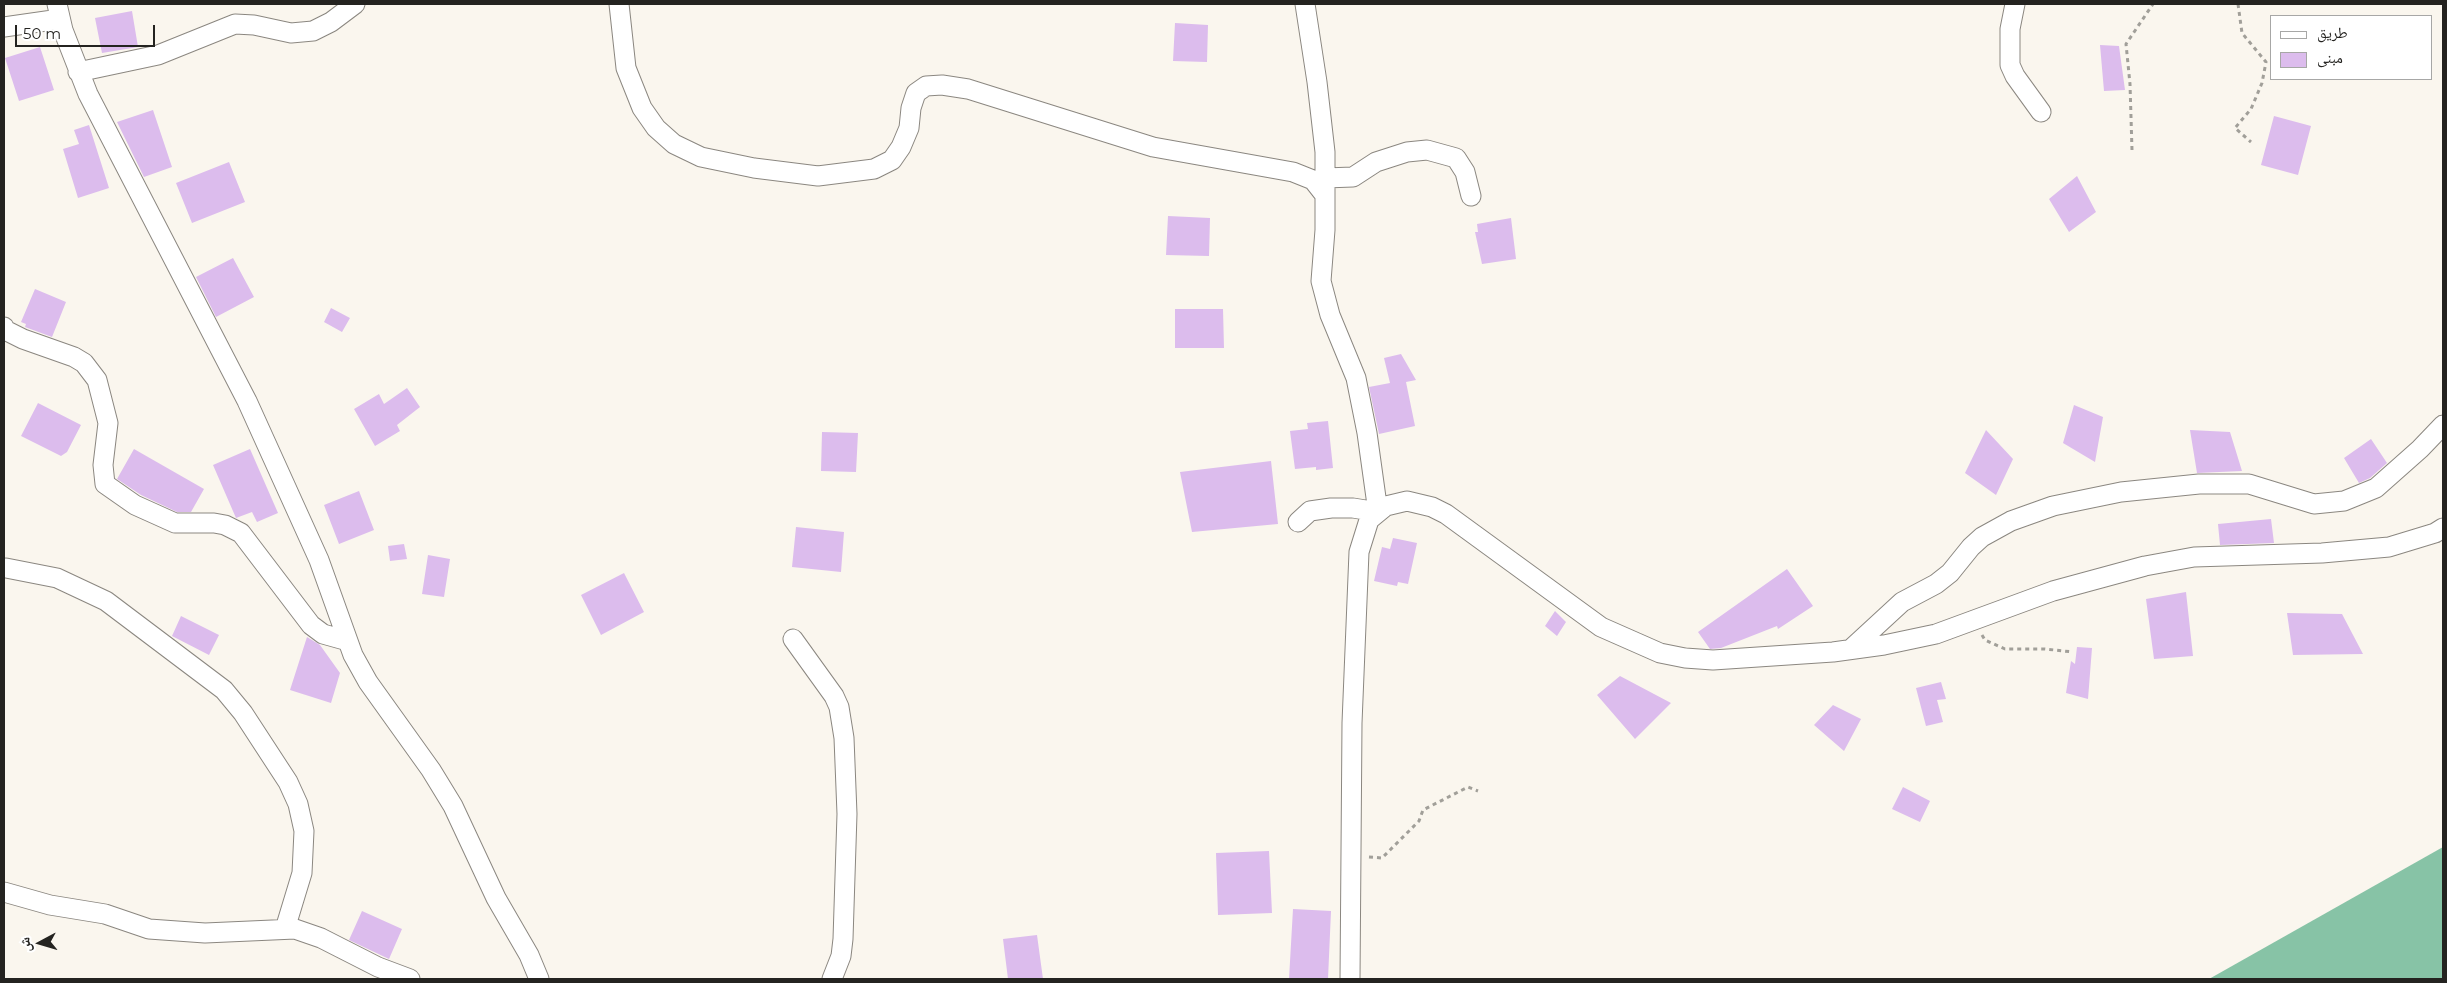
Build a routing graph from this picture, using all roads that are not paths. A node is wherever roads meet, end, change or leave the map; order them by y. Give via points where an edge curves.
1 (355, 4) edge
2 (619, 4) edge
3 (1304, 4) edge
4 (2015, 4) edge
5 (58, 11) edge
6 (4, 27) edge
7 (78, 72) junction
8 (2041, 112) dead end
9 (1324, 186) junction
10 (1471, 196) dead end
11 (4, 327) edge
12 (2443, 426) edge
13 (1378, 512) junction
14 (1298, 522) dead end
15 (2443, 528) edge
16 (6, 568) dead end
17 (793, 639) dead end
18 (348, 641) junction
19 (1851, 649) junction
20 (4, 892) edge
21 (285, 929) junction
22 (410, 979) edge
23 (540, 979) edge
24 (832, 979) edge
25 (1350, 979) edge

1 - 7 street via 313,31 291,34 235,24 158,55
2 - 9 street via 626,68 642,108 656,128 674,144 701,157 818,176 874,169 892,160 901,147 909,128 916,93 926,86 942,85 968,90 1152,147 1298,173
3 - 9 street via 1324,132
4 - 8 street via 2010,29 2010,65
5 - 6 street
5 - 7 street
7 - 18 street via 247,401 319,560
9 - 10 street via 1353,177 1376,162 1407,152 1427,150 1456,158 1465,172
9 - 13 street via 1321,281 1330,315 1356,378
11 - 18 street via 22,339 74,357 84,363 97,380 108,423 103,465 105,484 135,505 175,523 214,523 240,533 311,625 323,634
12 - 19 street via 2376,488 2339,502 2314,504 2249,484 2199,484 2121,492 2053,506 2025,516 1982,537 1950,573 1889,613
13 - 14 street via 1331,508 1310,512
13 - 19 street via 1407,501 1446,514 1601,626 1660,653 1713,660
13 - 25 street via 1365,528 1358,567
15 - 19 street via 2389,547 2322,553 2194,557 2145,566 2053,591 1936,634 1884,646
16 - 21 street via 57,578 106,601 224,690 243,713 288,782 298,804 304,831 302,873
17 - 24 street via 834,696 844,738 847,814 843,939 841,956
18 - 23 street via 368,682 453,806 496,898
20 - 21 street via 50,905 105,914 149,929 205,933
21 - 22 street via 313,936

